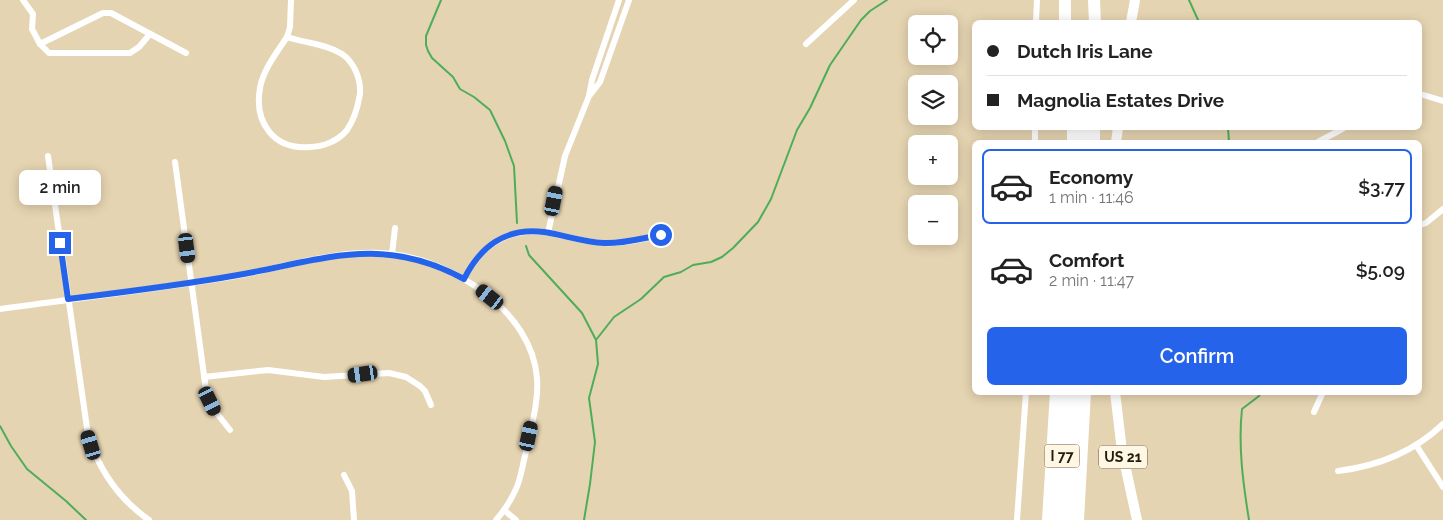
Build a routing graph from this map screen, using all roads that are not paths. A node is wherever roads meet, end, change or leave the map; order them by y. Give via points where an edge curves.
1 (291, 0) edge
2 (620, 0) edge
3 (628, 0) edge
4 (854, 0) edge
5 (1036, 0) edge
6 (1065, 0) edge
7 (1073, 0) edge
8 (1086, 0) edge
9 (1094, 0) edge
10 (1135, 0) edge
11 (24, 2) edge
12 (1036, 20) edge
13 (1065, 20) edge
14 (1073, 20) edge
15 (1086, 20) edge
16 (1095, 20) edge
17 (1131, 20) edge
18 (150, 34) junction
19 (287, 37) junction
20 (40, 44) junction
21 (806, 44) dead end
22 (186, 53) dead end
23 (1422, 95) edge
24 (589, 96) junction
25 (1443, 101) edge
26 (1340, 130) edge
27 (1322, 140) edge
28 (48, 156) dead end
29 (175, 162) dead end
30 (1443, 209) edge
31 (1422, 225) edge
32 (395, 228) dead end
33 (548, 233) junction
34 (661, 235) dead end
35 (392, 254) junction
36 (464, 279) junction
37 (191, 282) junction
38 (68, 299) junction
39 (0, 309) edge
40 (204, 377) junction
41 (1026, 395) edge
42 (1056, 395) edge
43 (1066, 395) edge
44 (1075, 395) edge
45 (1085, 395) edge
46 (1115, 395) edge
47 (1322, 395) edge
48 (432, 405) dead end
49 (1314, 412) dead end
50 (1443, 424) edge
51 (1083, 427) junction
52 (230, 430) dead end
53 (1416, 445) junction
54 (1338, 471) dead end
55 (344, 475) dead end
56 (1443, 487) edge
57 (1069, 500) junction
58 (504, 510) junction
59 (149, 520) edge
60 (354, 520) edge
61 (496, 520) edge
62 (516, 520) edge
63 (1018, 520) edge
64 (1048, 520) edge
65 (1058, 520) edge
66 (1068, 520) edge
67 (1078, 520) edge
68 (1137, 520) edge

1 - 19 street
2 - 24 street
3 - 24 street via 600,82
4 - 21 street
5 - 12 street
6 - 13 highway
7 - 14 highway
8 - 15 highway
9 - 16 highway
10 - 17 main road
11 - 20 street via 33,14 32,29
18 - 20 street via 130,53 49,53
18 - 20 street via 118,16 103,13
18 - 22 street
19 - 19 street via 260,87 264,124 273,136 286,144 304,148 326,144 347,130 353,119 360,93 358,77 352,64 341,54
23 - 25 street
24 - 33 street via 563,162
26 - 27 street
28 - 38 street
29 - 37 street
30 - 31 street
32 - 35 street
33 - 34 street via 606,243
33 - 36 street via 520,233 499,240 476,258
35 - 36 street via 430,264
35 - 37 street via 343,255
36 - 58 street via 490,297 518,327 535,366 537,393 531,428 517,488
37 - 38 street
37 - 40 street
38 - 39 street
38 - 59 street via 91,445 114,488
40 - 48 street via 268,370 324,377 389,372 420,386
40 - 52 street via 215,411
41 - 63 street
42 - 64 highway, I 77
43 - 65 highway, I 77
44 - 57 highway, I 77
45 - 51 highway, I 77
46 - 68 main road, US 21
47 - 49 street
50 - 53 street
51 - 57 highway
51 - 67 highway, I 77
53 - 54 street via 1385,461
53 - 56 street
55 - 60 street via 352,492
57 - 66 highway, I 77
58 - 61 street
58 - 62 street

